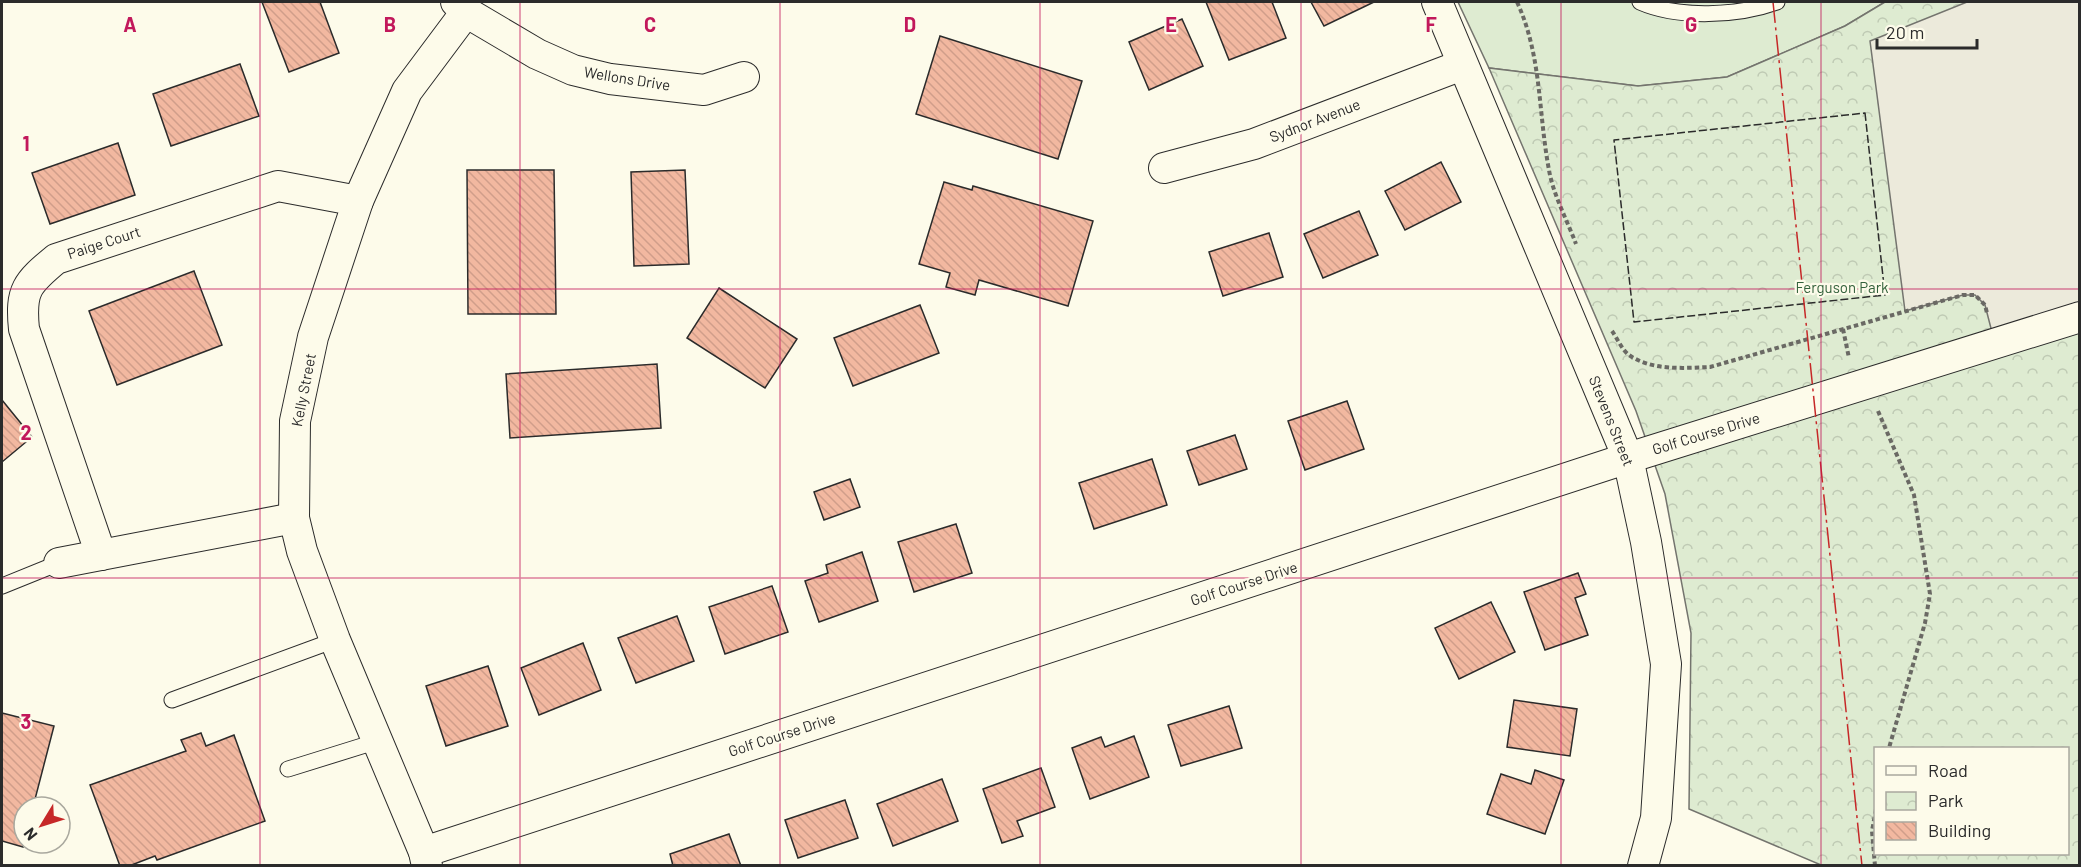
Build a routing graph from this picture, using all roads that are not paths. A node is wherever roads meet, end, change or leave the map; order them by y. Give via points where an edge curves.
1 (1437, 2) edge
2 (1640, 2) edge
3 (1777, 2) edge
4 (461, 7) edge
5 (1462, 65) junction
6 (744, 77) dead end
7 (1164, 168) dead end
8 (358, 201) junction
9 (2079, 317) edge
10 (1628, 458) junction
11 (294, 518) junction
12 (101, 555) junction
13 (59, 563) joint
14 (2, 586) edge
15 (335, 640) junction
16 (172, 700) dead end
17 (378, 741) junction
18 (288, 769) dead end
19 (425, 859) edge
20 (1643, 866) edge

1 - 5 street, Stevens Street
2 - 3 lane via 1680,11 1720,12 1758,9
4 - 6 street, Wellons Drive via 537,54 573,70 610,79 704,90
4 - 8 street, Kelly Street via 407,91
5 - 7 street, Sydnor Avenue via 1254,144
5 - 10 street, Stevens Street
8 - 11 street, Kelly Street via 314,337 296,421
8 - 12 street, Paige Court via 278,186 56,259 33,278 22,303 24,329
9 - 10 street, Golf Course Drive
10 - 19 street, Golf Course Drive
10 - 20 street, Stevens Street via 1666,664 1656,818
11 - 12 street
11 - 15 street, Kelly Street
12 - 13 street
13 - 14 lane
15 - 16 lane
15 - 17 street, Kelly Street
17 - 18 lane
17 - 19 street, Kelly Street

